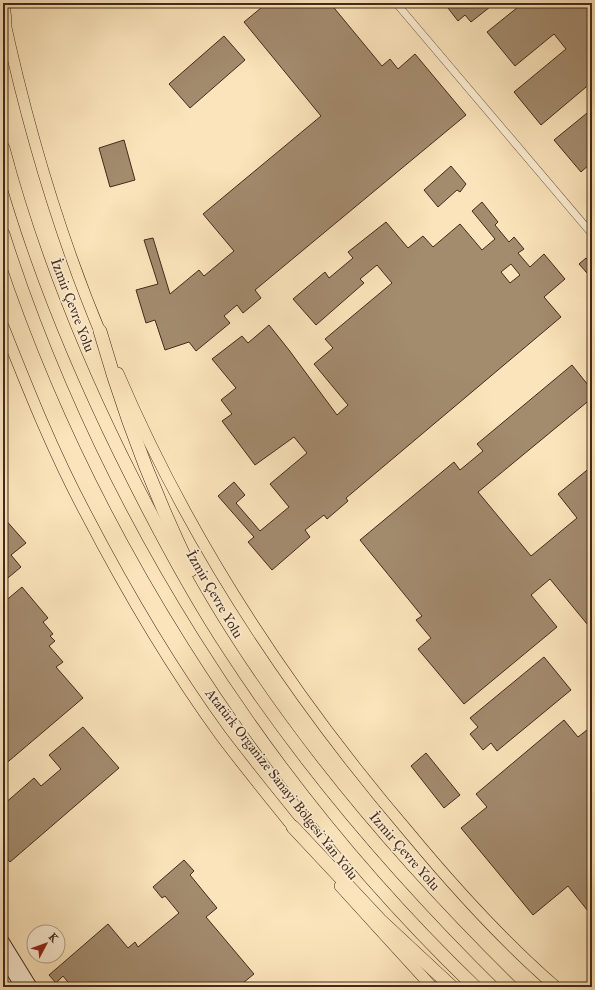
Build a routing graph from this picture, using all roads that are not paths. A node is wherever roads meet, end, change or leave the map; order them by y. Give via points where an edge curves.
1 (4, 3) edge
2 (396, 3) edge
3 (3, 14) edge
4 (7, 32) junction
5 (3, 148) edge
6 (3, 234) edge
7 (592, 234) edge
8 (3, 326) edge
9 (100, 331) junction
10 (230, 651) junction
11 (293, 826) junction
12 (3, 940) edge
13 (3, 958) edge
14 (21, 987) edge
15 (32, 987) edge
16 (432, 987) edge
17 (452, 987) edge
18 (475, 987) edge
19 (511, 987) edge
20 (556, 987) edge

1 - 4 main road
2 - 7 street
3 - 4 main road
4 - 9 main road via 21,92 51,195
5 - 10 highway, İzmir Çevre Yolu via 48,286 100,412 155,521
6 - 18 highway via 43,344 77,422 124,518 180,619 265,746 318,816 393,903
8 - 11 main road, Atatürk Organize Sanayi Bölgesi Yan Yolu via 48,436 118,572 155,635 221,736
9 - 10 highway via 119,396 165,515
9 - 20 main road via 173,488 236,598 304,701 438,868
10 - 19 highway, İzmir Çevre Yolu via 338,799 413,887
11 - 16 main road, Atatürk Organize Sanayi Bölgesi Yan Yolu via 349,896
11 - 17 highway via 380,920
12 - 15 street
13 - 14 street

